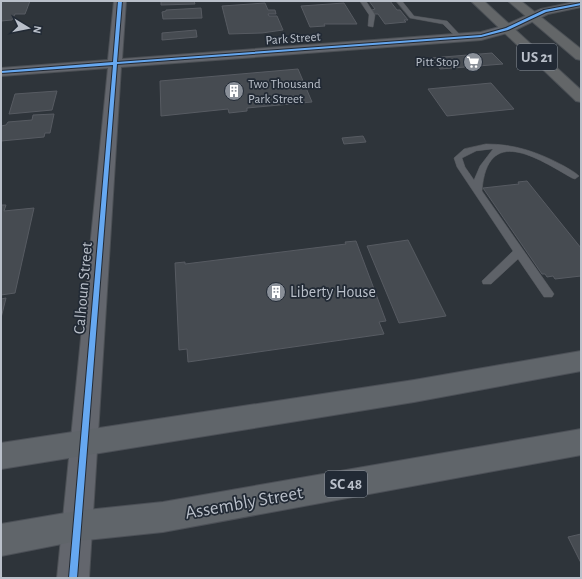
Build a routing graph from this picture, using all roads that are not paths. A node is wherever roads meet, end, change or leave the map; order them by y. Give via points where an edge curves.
1 (120, 1) edge
2 (363, 1) edge
3 (399, 1) edge
4 (476, 1) edge
5 (514, 1) edge
6 (581, 4) edge
7 (532, 16) junction
8 (371, 26) dead end
9 (507, 29) junction
10 (459, 37) junction
11 (581, 56) edge
12 (114, 63) junction
13 (1, 72) edge
14 (581, 98) edge
15 (508, 147) junction
16 (575, 176) dead end
17 (478, 191) junction
18 (519, 252) junction
19 (487, 281) dead end
20 (548, 294) dead end
21 (581, 361) edge
22 (581, 442) edge
23 (84, 443) junction
24 (1, 456) edge
25 (77, 526) junction
26 (1, 540) edge
27 (73, 578) edge

1 - 12 street, Calhoun Street
2 - 8 lane via 372,15
3 - 10 lane via 412,17 446,23
4 - 9 highway, US 21
5 - 7 highway, US 21
6 - 7 street, Park Street
7 - 9 street, Park Street
7 - 11 highway, US 21
9 - 10 street, Park Street via 481,36
9 - 14 highway, US 21
10 - 12 street, Park Street
12 - 13 street, Park Street
12 - 23 street, Calhoun Street
15 - 16 lane via 533,153
15 - 17 lane via 494,152 483,169
15 - 17 lane via 480,147 468,150 458,158
17 - 18 lane
18 - 19 lane
18 - 20 lane
21 - 23 main road via 414,391
22 - 25 main road, Assembly Street / SC 48 via 163,518
23 - 24 main road
23 - 25 street, Calhoun Street
25 - 26 main road, Assembly Street / SC 48
25 - 27 street, Calhoun Street

